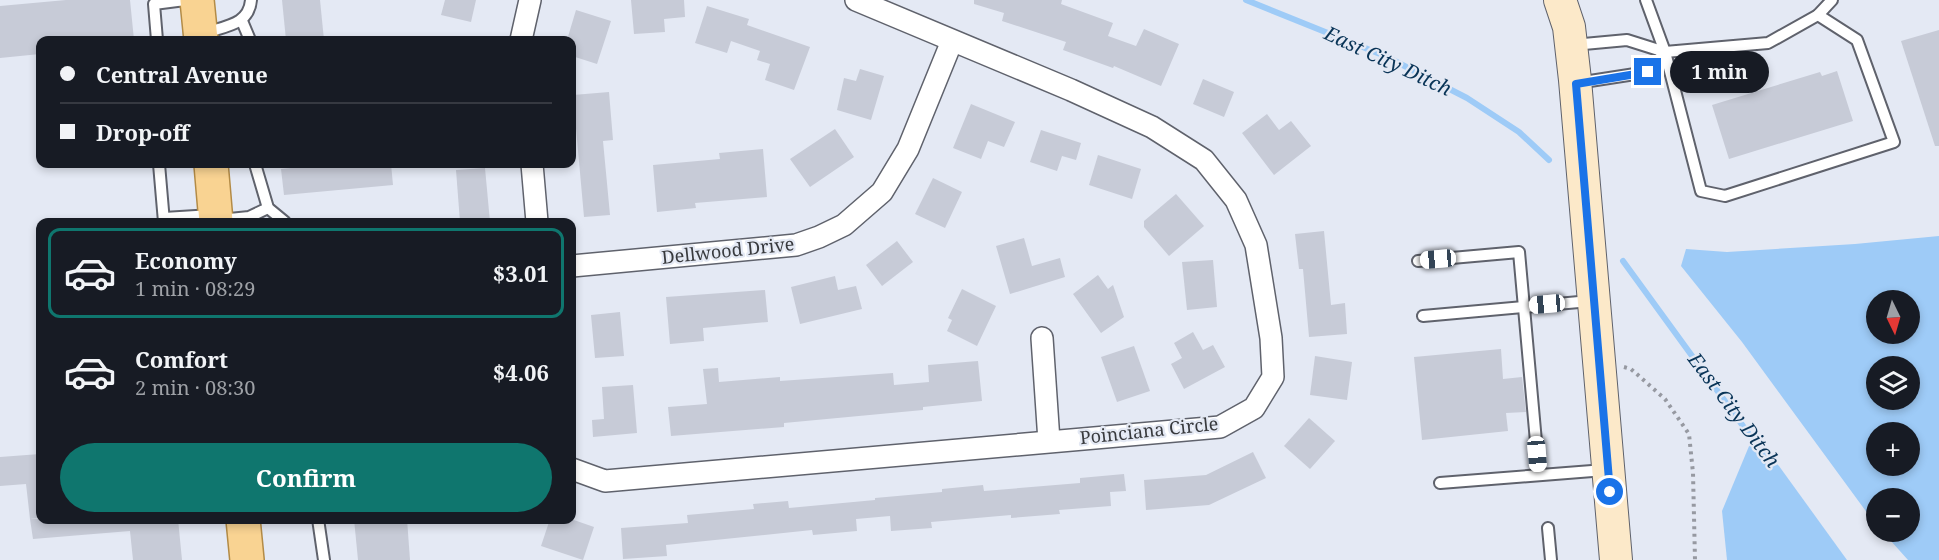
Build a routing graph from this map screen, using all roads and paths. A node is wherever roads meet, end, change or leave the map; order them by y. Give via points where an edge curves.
1 (185, 0) edge
2 (197, 0) edge
3 (251, 0) edge
4 (530, 0) edge
5 (856, 0) edge
6 (1560, 0) edge
7 (1646, 0) edge
8 (1832, 0) edge
9 (1818, 15) junction
10 (242, 21) junction
11 (157, 36) edge
12 (200, 36) edge
13 (203, 36) edge
14 (248, 36) edge
15 (522, 36) edge
16 (952, 41) junction
17 (1570, 46) junction
18 (1665, 52) junction
19 (1576, 84) junction
20 (159, 168) edge
21 (211, 168) edge
22 (256, 168) edge
23 (532, 168) edge
24 (268, 208) junction
25 (164, 218) edge
26 (216, 218) edge
27 (232, 218) edge
28 (280, 218) edge
29 (537, 218) edge
30 (1418, 261) dead end
31 (576, 266) edge
32 (1594, 300) junction
33 (1524, 307) junction
34 (1424, 316) dead end
35 (1042, 338) dead end
36 (1599, 360) junction
37 (1049, 441) junction
38 (576, 470) edge
39 (1608, 470) junction
40 (1539, 476) junction
41 (1440, 483) dead end
42 (243, 524) edge
43 (319, 524) edge
44 (1548, 528) dead end
45 (247, 560) edge
46 (324, 560) edge
47 (1551, 560) edge
48 (1616, 560) edge
49 (1695, 560) edge

1 - 11 lane via 154,4
2 - 12 main road
3 - 10 lane
4 - 15 street
5 - 16 street, Poinciana Circle
6 - 17 street via 1569,27
7 - 18 lane
8 - 9 lane
9 - 18 lane via 1768,44
9 - 18 lane via 1857,40 1894,142 1725,196 1701,191
10 - 13 lane
10 - 14 lane
16 - 31 street, Dellwood Drive via 908,149 882,192 844,225 796,245
16 - 37 street, Poinciana Circle via 1152,127 1204,160 1236,200 1256,245 1273,377 1254,408 1220,427
17 - 18 lane via 1627,40
17 - 19 street
18 - 19 lane via 1648,72
19 - 32 street
20 - 25 lane
21 - 26 main road
22 - 24 lane
23 - 29 street
24 - 27 lane via 249,217
24 - 28 lane
30 - 33 lane via 1519,252
32 - 33 lane
32 - 36 street
33 - 34 lane
33 - 40 lane
35 - 37 street
36 - 39 street
36 - 49 path via 1631,369 1665,399 1689,434
37 - 38 street, Poinciana Circle via 605,481
39 - 40 lane
39 - 48 street
40 - 41 lane
42 - 45 main road
43 - 46 lane
44 - 47 lane

